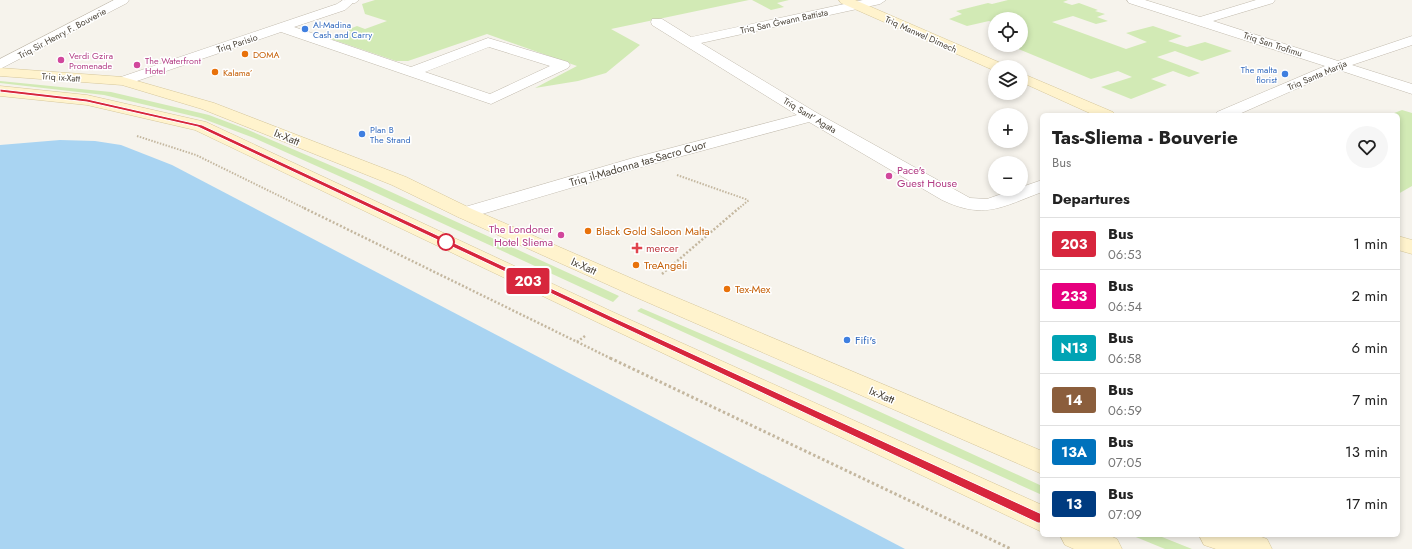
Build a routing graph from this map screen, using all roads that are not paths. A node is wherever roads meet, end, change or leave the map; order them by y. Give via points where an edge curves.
1 (123, 0) edge
2 (137, 0) edge
3 (350, 0) edge
4 (880, 0) edge
5 (1133, 0) edge
6 (1269, 0) edge
7 (97, 2) dead end
8 (851, 3) edge
9 (110, 8) junction
10 (1201, 21) junction
11 (656, 22) dead end
12 (283, 28) junction
13 (1412, 40) edge
14 (688, 42) junction
15 (988, 63) edge
16 (1339, 65) junction
17 (0, 66) edge
18 (0, 72) edge
19 (411, 72) junction
20 (1028, 80) edge
21 (123, 81) junction
22 (1412, 89) edge
23 (0, 91) edge
24 (1102, 113) edge
25 (1228, 113) edge
26 (811, 116) junction
27 (1040, 187) edge
28 (465, 213) junction
29 (1400, 243) edge
30 (1412, 248) edge
31 (1040, 462) edge
32 (1040, 518) edge
33 (1080, 537) edge
34 (1221, 537) edge
35 (1106, 549) edge
36 (1256, 549) edge

1 - 9 street, Triq Sir Henry F. Bouverie
2 - 9 street
3 - 12 street, Triq Parisio via 341,7
4 - 8 street, Triq San Ġwann Battista
5 - 10 street, Triq San Trofimu
6 - 10 street
7 - 9 street
8 - 14 street, Triq San Ġwann Battista
8 - 15 main road, Triq Manwel Dimech
9 - 17 street, Triq Sir Henry F. Bouverie
10 - 16 street, Triq San Trofimu
11 - 14 street, Triq Sant' Agata
12 - 19 street
12 - 21 street, Triq Parisio
13 - 16 street, Triq Santa Marija
14 - 26 street, Triq Sant' Agata
16 - 22 street, Triq San Trofimu
16 - 25 street, Triq Santa Marija
18 - 21 main road, Triq ix-Xatt
19 - 19 street via 491,99 563,65 488,42
20 - 24 main road
21 - 28 main road, Ix-Xatt via 208,106 399,181
23 - 32 main road, Triq ix-Xatt via 72,98 200,126
26 - 27 street, Triq Sant' Agata via 966,204 989,205
26 - 28 street, Triq il-Madonna tas-Sacro Cuor via 639,162
28 - 31 main road, Ix-Xatt
29 - 30 main road
33 - 35 main road
34 - 36 main road

